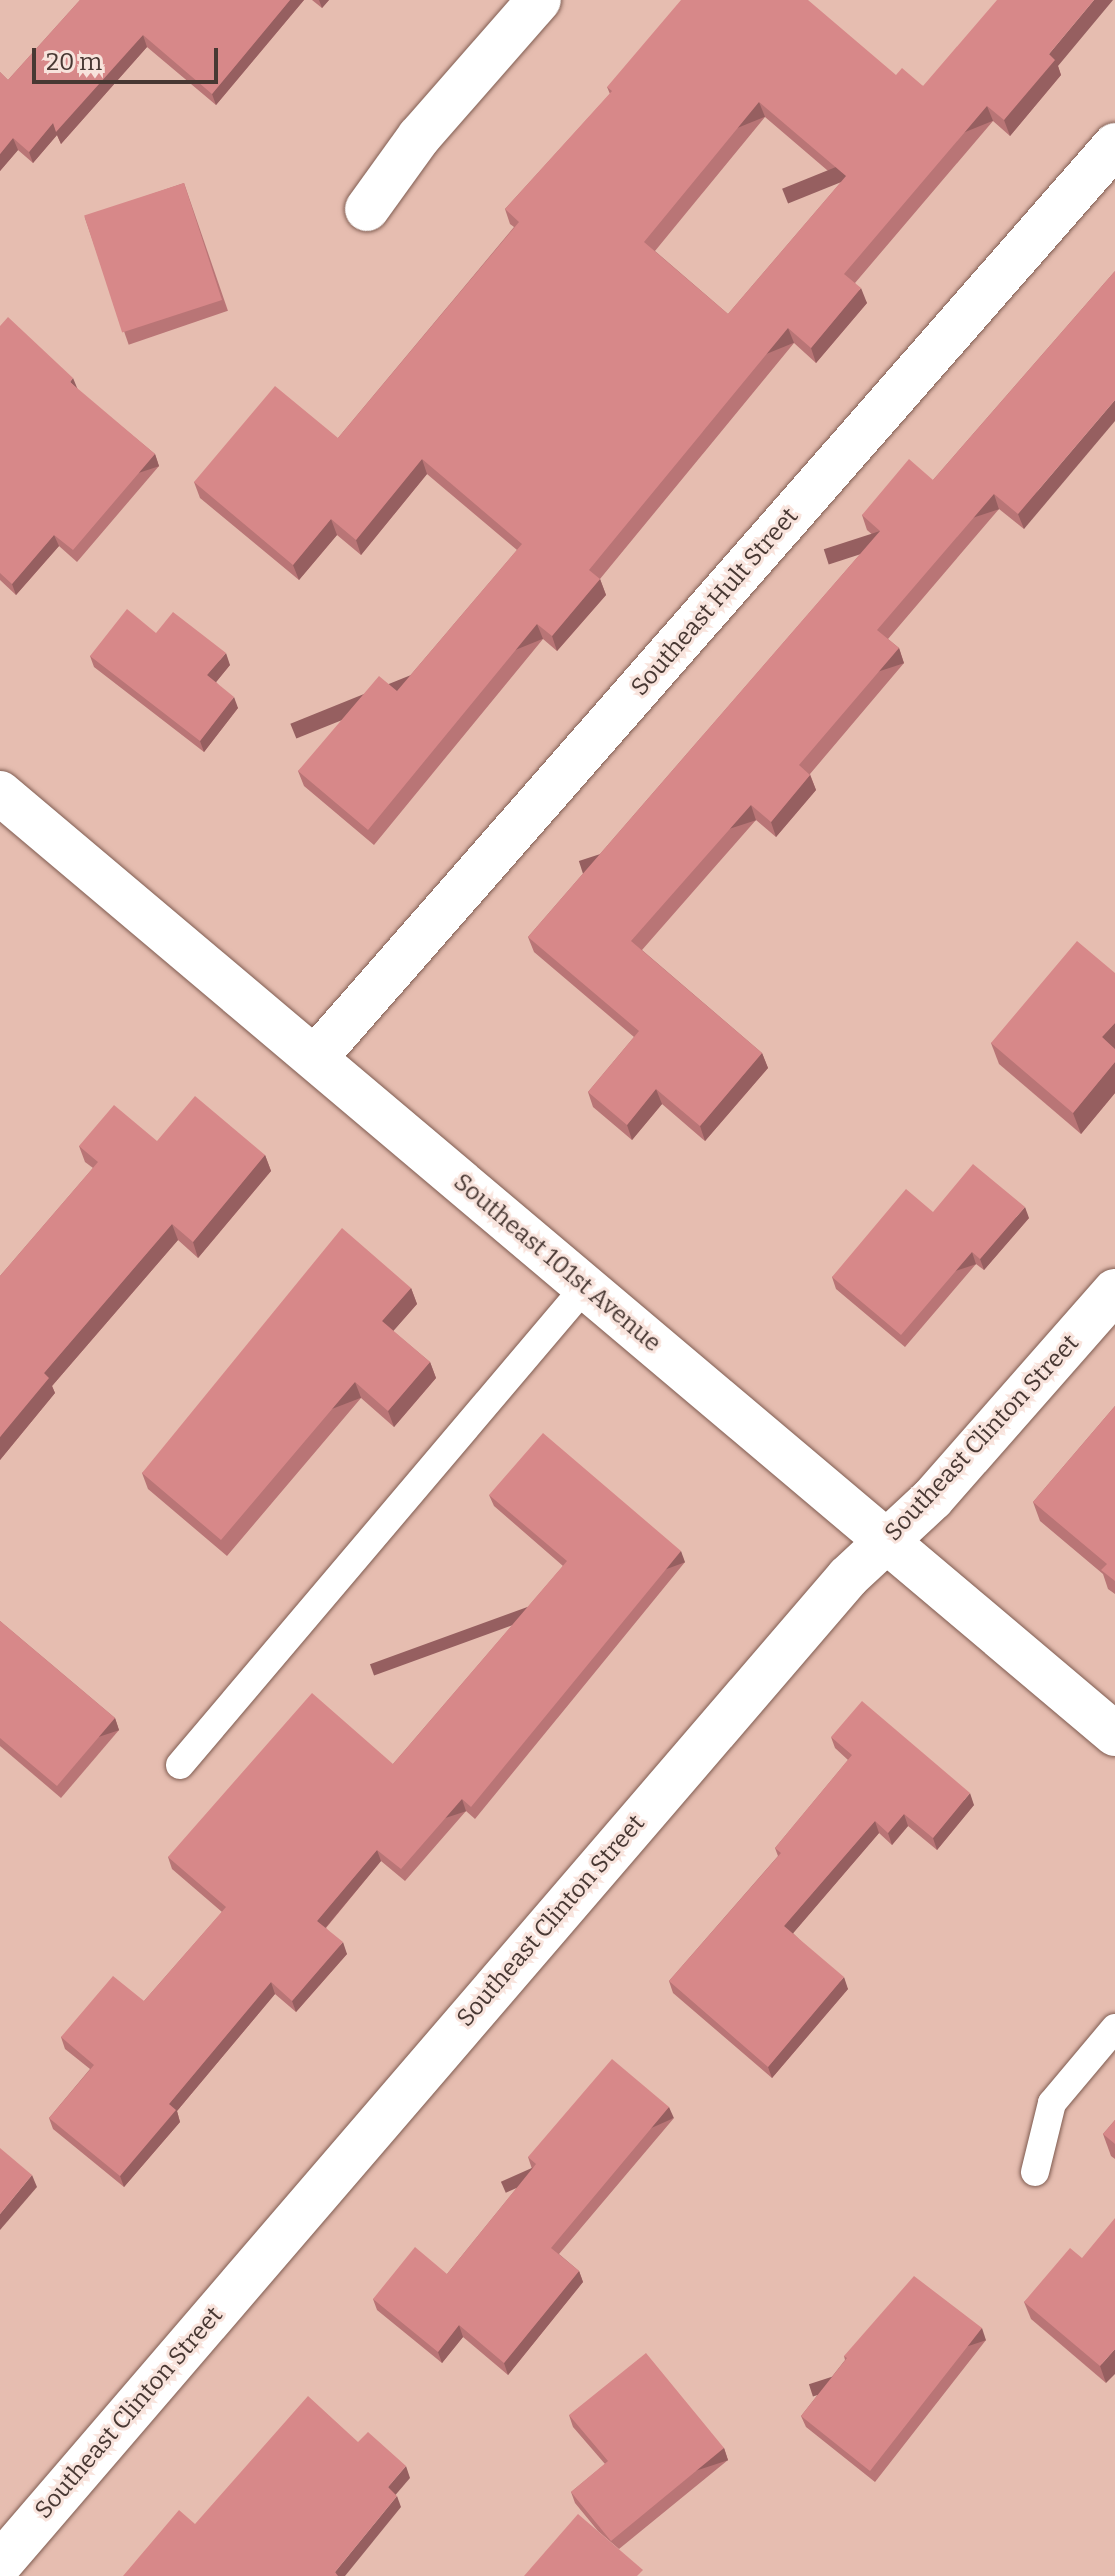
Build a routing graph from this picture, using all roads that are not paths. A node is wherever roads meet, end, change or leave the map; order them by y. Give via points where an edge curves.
1 (539, 0) edge
2 (1115, 145) edge
3 (367, 209) dead end
4 (0, 793) edge
5 (315, 1058) junction
6 (585, 1287) junction
7 (1115, 1291) edge
8 (888, 1542) junction
9 (1115, 1734) edge
10 (180, 1765) dead end
11 (1115, 2028) edge
12 (1035, 2172) dead end
13 (0, 2564) edge

1 - 3 street via 419,137
2 - 5 street, Southeast Hult Street
4 - 5 street, Southeast 101st Avenue
5 - 6 street, Southeast 101st Avenue
6 - 8 street, Southeast 101st Avenue
6 - 10 lane
7 - 8 street, Southeast Clinton Street
8 - 9 street, Southeast 101st Avenue
8 - 13 street, Southeast Clinton Street via 837,1589
11 - 12 lane via 1052,2103

